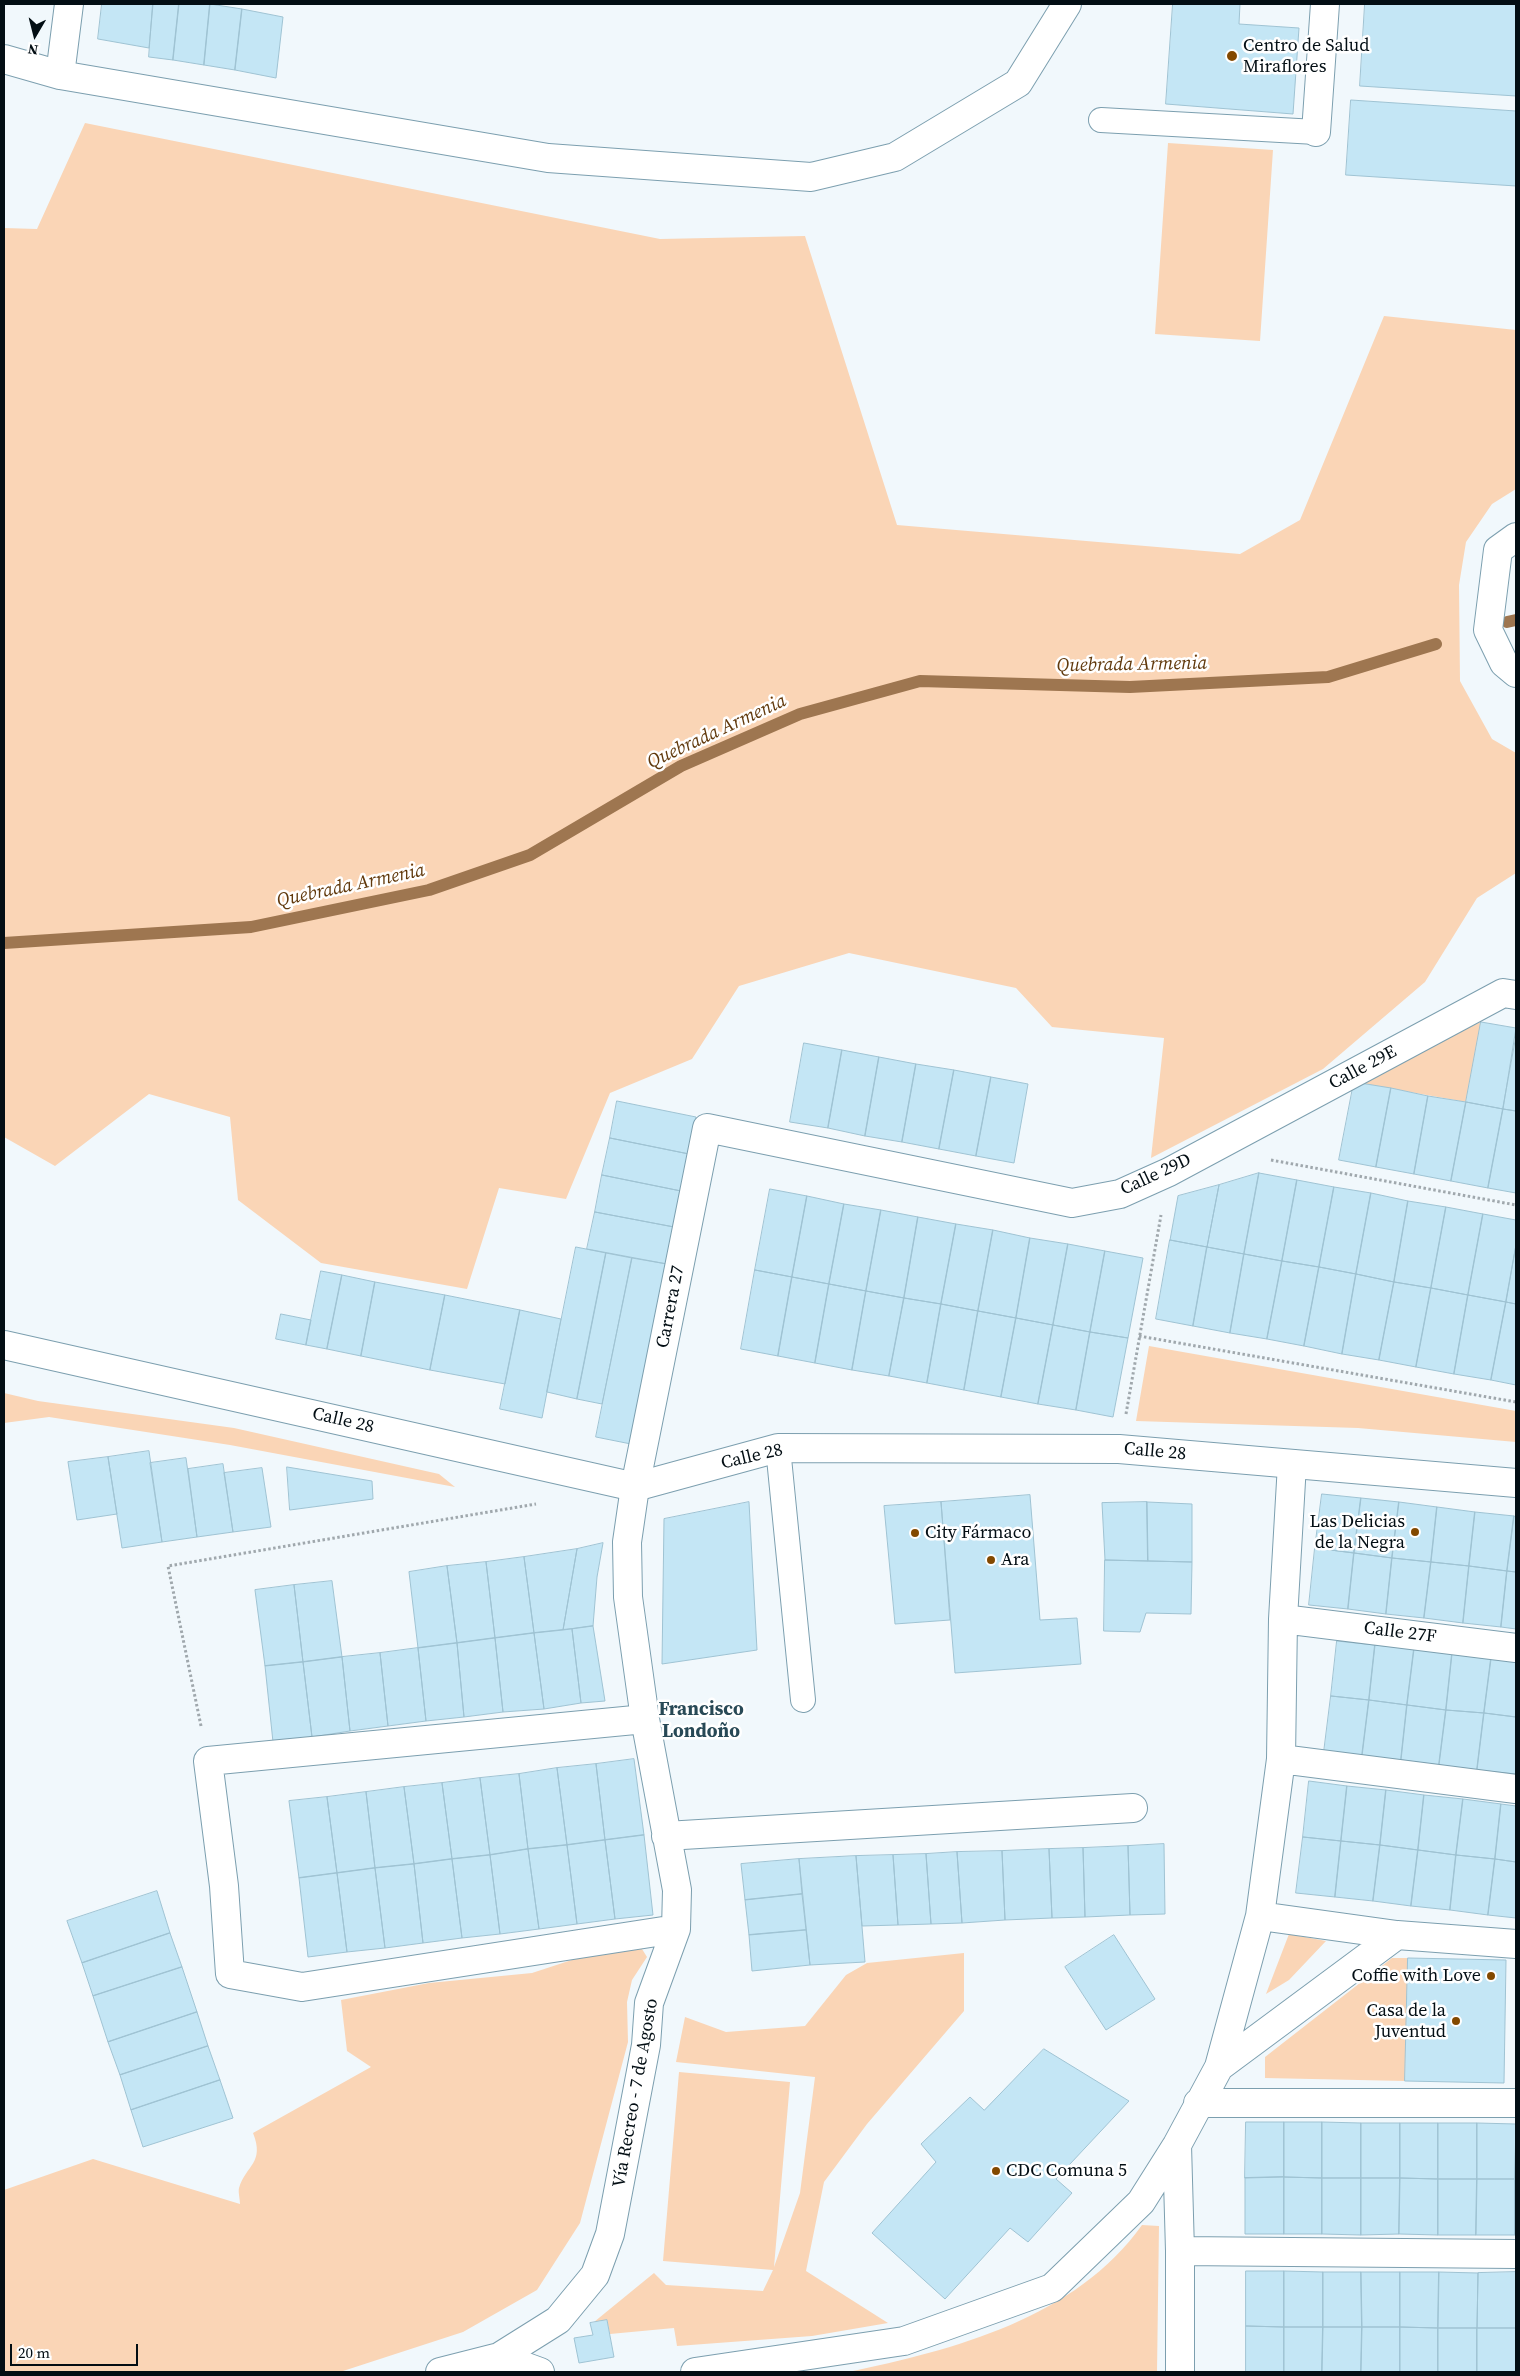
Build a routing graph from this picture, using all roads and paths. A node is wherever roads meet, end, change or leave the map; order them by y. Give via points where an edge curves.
1 (69, 4) edge
2 (1068, 4) edge
3 (1325, 4) edge
4 (4, 58) edge
5 (60, 75) junction
6 (1101, 120) dead end
7 (1316, 132) joint
8 (1516, 537) edge
9 (1516, 673) edge
10 (1516, 995) edge
11 (707, 1128) joint
12 (1210, 1149) joint
13 (1268, 1159) dead end
14 (1169, 1172) junction
15 (1516, 1205) edge
16 (1139, 1336) junction
17 (4, 1345) edge
18 (1516, 1402) edge
19 (778, 1448) junction
20 (1120, 1449) junction
21 (1292, 1464) junction
22 (1516, 1483) edge
23 (635, 1487) junction
24 (538, 1504) dead end
25 (1283, 1619) junction
26 (1516, 1648) edge
27 (803, 1700) dead end
28 (645, 1719) junction
29 (1281, 1759) junction
30 (208, 1761) junction
31 (1516, 1789) edge
32 (1133, 1808) dead end
33 (666, 1836) junction
34 (1260, 1916) junction
35 (676, 1929) junction
36 (1397, 1935) junction
37 (1516, 1944) edge
38 (1219, 2067) junction
39 (1198, 2103) junction
40 (1516, 2103) edge
41 (1176, 2145) junction
42 (1180, 2251) junction
43 (1516, 2254) edge
44 (499, 2356) junction
45 (440, 2372) edge
46 (540, 2372) edge
47 (695, 2372) edge
48 (1180, 2372) edge

1 - 5 street
2 - 5 street via 1018,83 895,157 811,178 548,158
3 - 7 street
4 - 5 street
6 - 7 lane
8 - 9 street via 1498,550 1488,630 1504,664
10 - 12 street, Calle 29E via 1503,993
11 - 14 street, Calle 29D via 1072,1203 1120,1194
11 - 23 street, Carrera 27
12 - 14 street, Calle 29D
13 - 15 path
14 - 16 path
16 - 18 path
16 - 20 path
17 - 23 street, Calle 28
19 - 20 street, Calle 28
19 - 23 street, Calle 28
19 - 27 lane
20 - 21 street, Calle 28
21 - 22 street, Calle 28
21 - 25 street
23 - 28 street, Vía Recreo - 7 de Agosto via 628,1542 628,1597
24 - 30 path via 168,1566
25 - 26 street, Calle 27F
25 - 29 street
28 - 30 street
28 - 33 street, Vía Recreo - 7 de Agosto
29 - 31 street
29 - 34 street
30 - 35 street via 224,1886 230,1974 302,1987
32 - 33 street
33 - 35 street, Vía Recreo - 7 de Agosto via 677,1890
34 - 36 street
34 - 38 street
35 - 44 street, Vía Recreo - 7 de Agosto via 649,2002 646,2045 610,2234 595,2275 558,2320
36 - 37 street
36 - 38 street
38 - 39 street
39 - 40 street
39 - 41 street
41 - 42 street
41 - 47 street via 1141,2202 1052,2288 904,2340
42 - 43 street
42 - 48 street
44 - 45 street, Vía Recreo - 7 de Agosto
44 - 46 street

